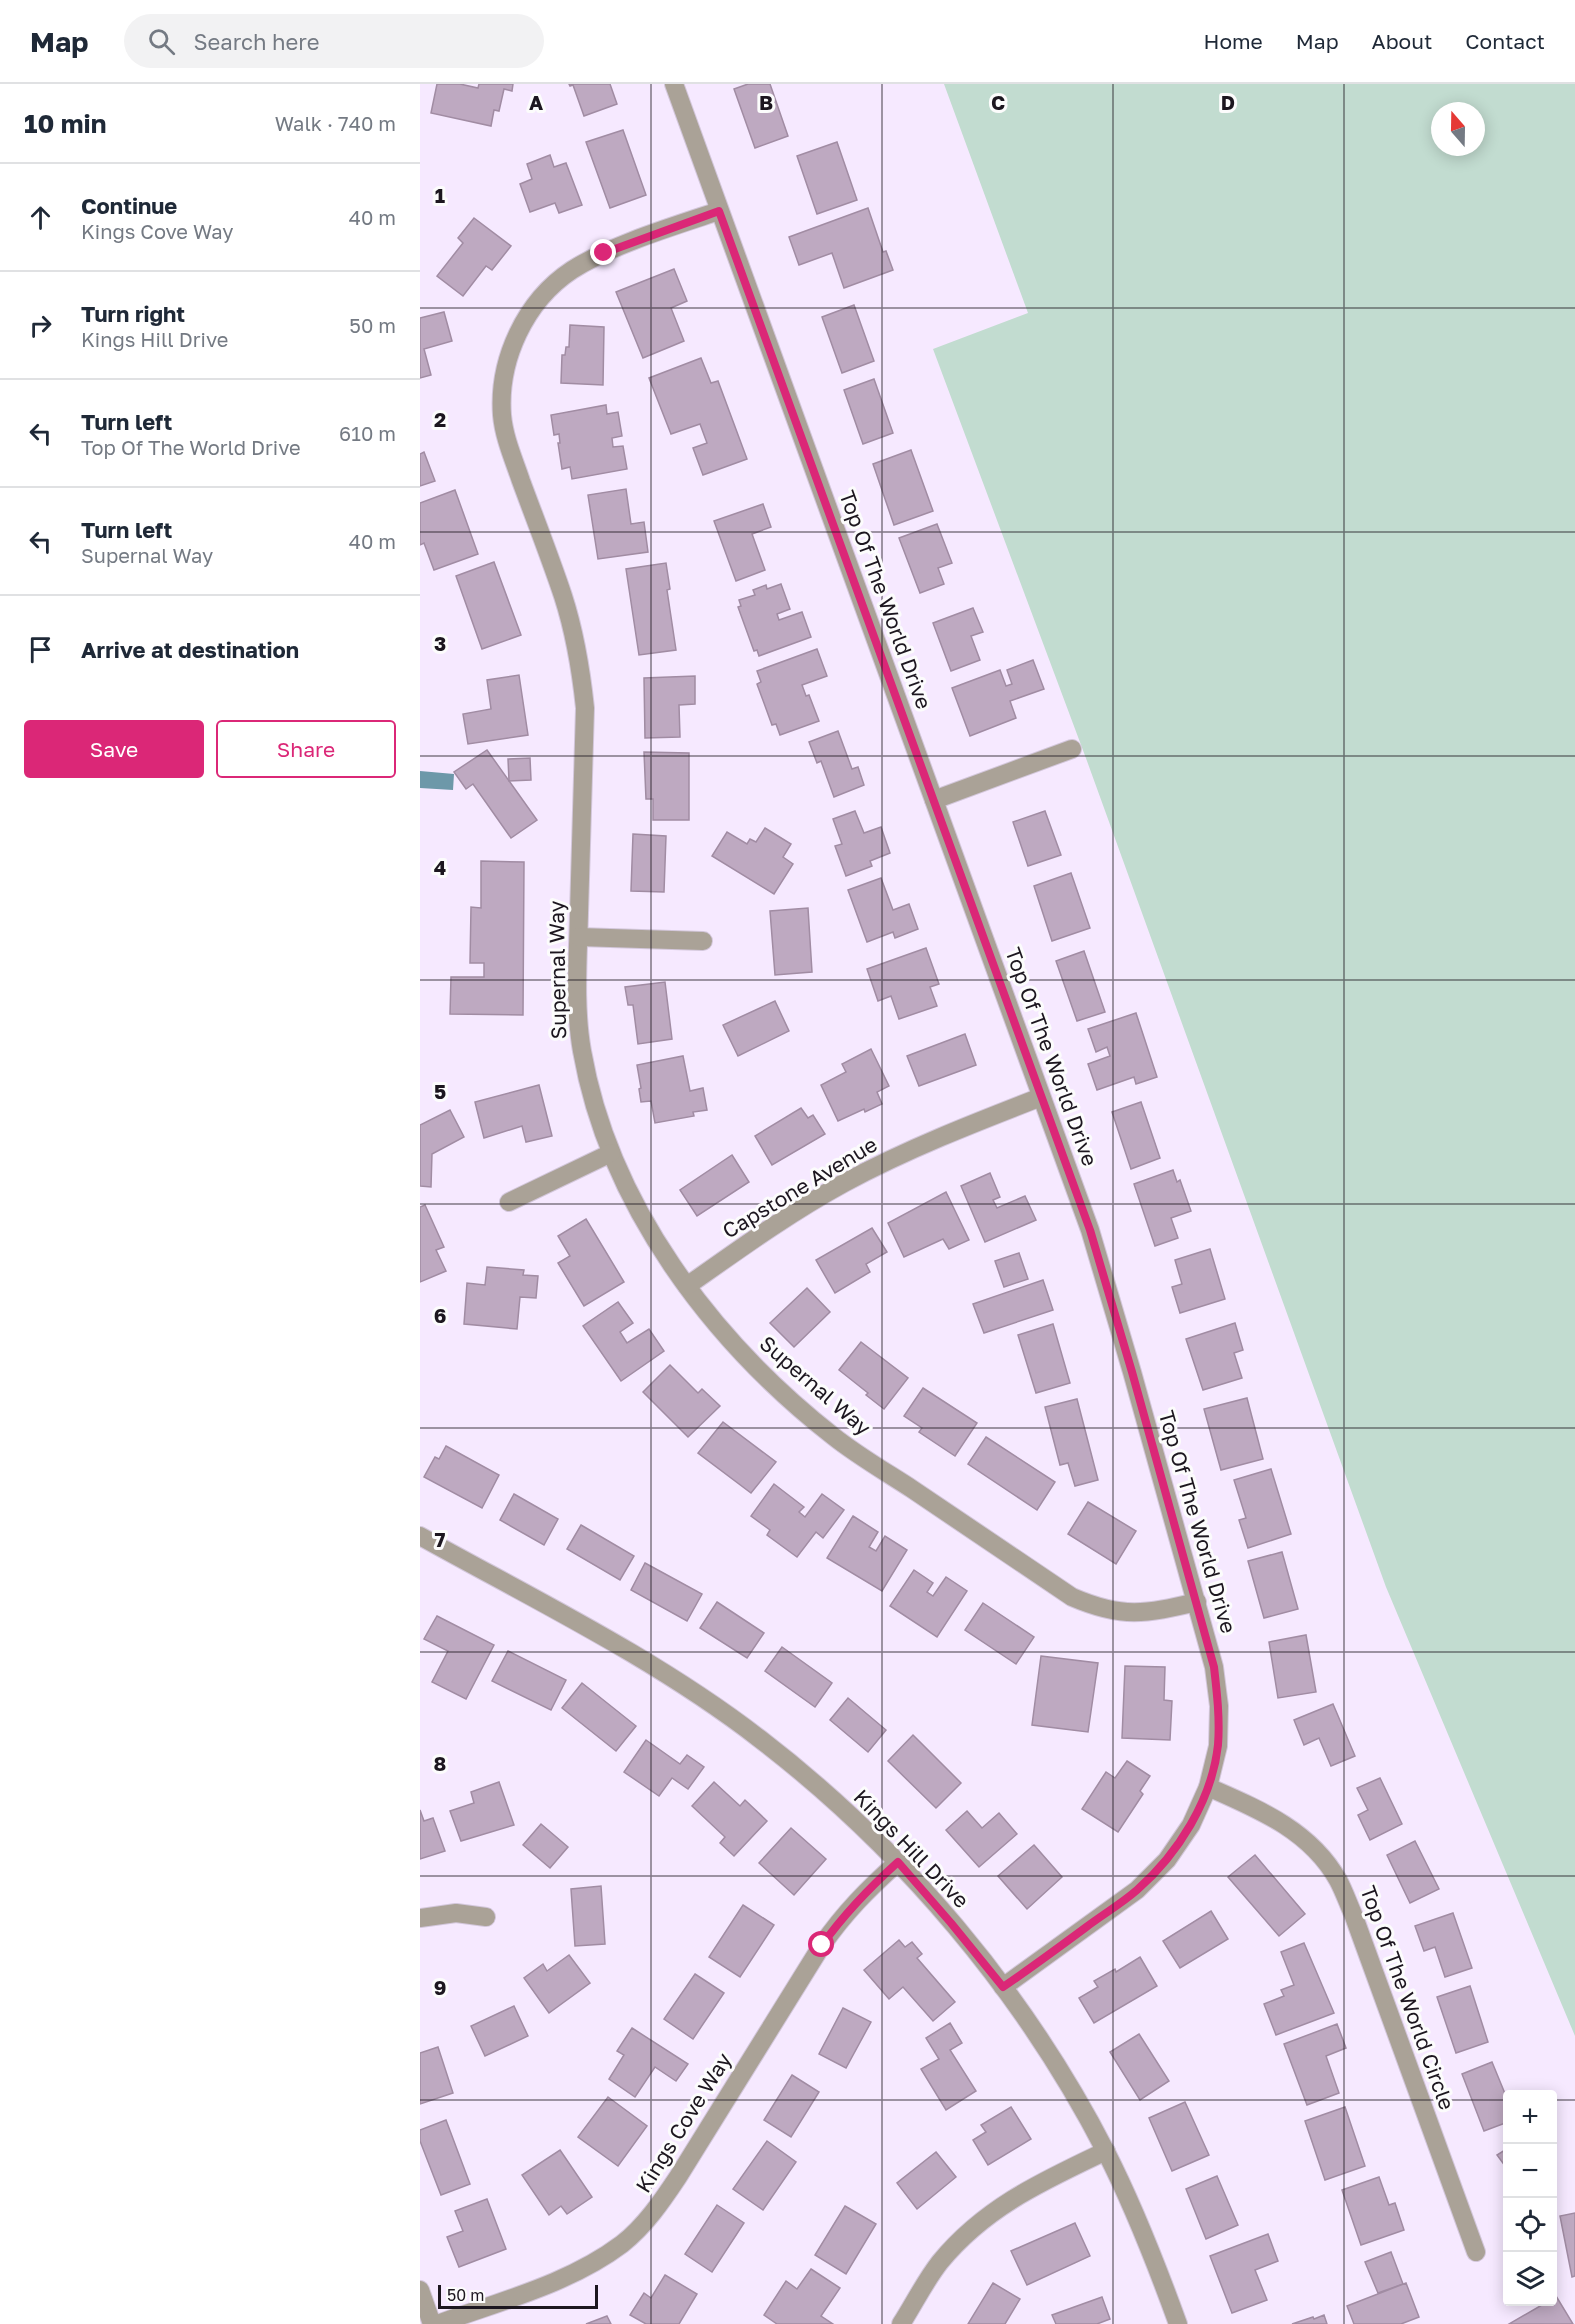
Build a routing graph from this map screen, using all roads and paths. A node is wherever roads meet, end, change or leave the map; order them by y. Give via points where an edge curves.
1 (674, 84) edge
2 (719, 211) junction
3 (1072, 749) dead end
4 (934, 800) junction
5 (579, 937) junction
6 (703, 940) dead end
7 (1041, 1097) junction
8 (611, 1153) junction
9 (508, 1202) dead end
10 (687, 1286) junction
11 (420, 1536) edge
12 (1197, 1602) junction
13 (1208, 1787) junction
14 (898, 1862) junction
15 (486, 1917) dead end
16 (420, 1918) edge
17 (1003, 1987) junction
18 (1106, 2151) junction
19 (1476, 2252) dead end
20 (420, 2290) edge
21 (432, 2324) edge
22 (438, 2324) edge
23 (901, 2324) edge
24 (1178, 2324) edge

1 - 2 street, Top Of The World Drive
2 - 4 street, Top Of The World Drive
2 - 5 street, Supernal Way via 604,253 571,271 542,295 520,327 502,386 502,417 508,445 563,595 581,669 585,708
3 - 4 street
4 - 7 street, Top Of The World Drive
5 - 6 street
5 - 8 street, Supernal Way via 581,1049 593,1102
7 - 10 street, Capstone Avenue via 923,1144 843,1184
7 - 12 street, Top Of The World Drive via 1090,1230
8 - 9 street
8 - 10 street, Supernal Way via 644,1219
10 - 12 street, Supernal Way via 731,1341 834,1437 1072,1597 1100,1609 1129,1613
11 - 14 street, Kings Hill Drive via 687,1687 760,1738
12 - 13 street, Top Of The World Drive via 1214,1667 1219,1706 1218,1746
13 - 17 street, Top Of The World Drive via 1185,1834 1167,1860 1137,1890
13 - 19 street, Top Of The World Circle via 1289,1826 1316,1850 1338,1879
14 - 17 street, Kings Hill Drive
14 - 22 street, Kings Cove Way via 850,1907 822,1945 654,2212 624,2242 587,2267
15 - 16 street via 456,1913
17 - 18 street, Kings Hill Drive via 1057,2067
18 - 23 street via 998,2207 967,2233 939,2264
18 - 24 street, Kings Hill Drive
20 - 21 street

